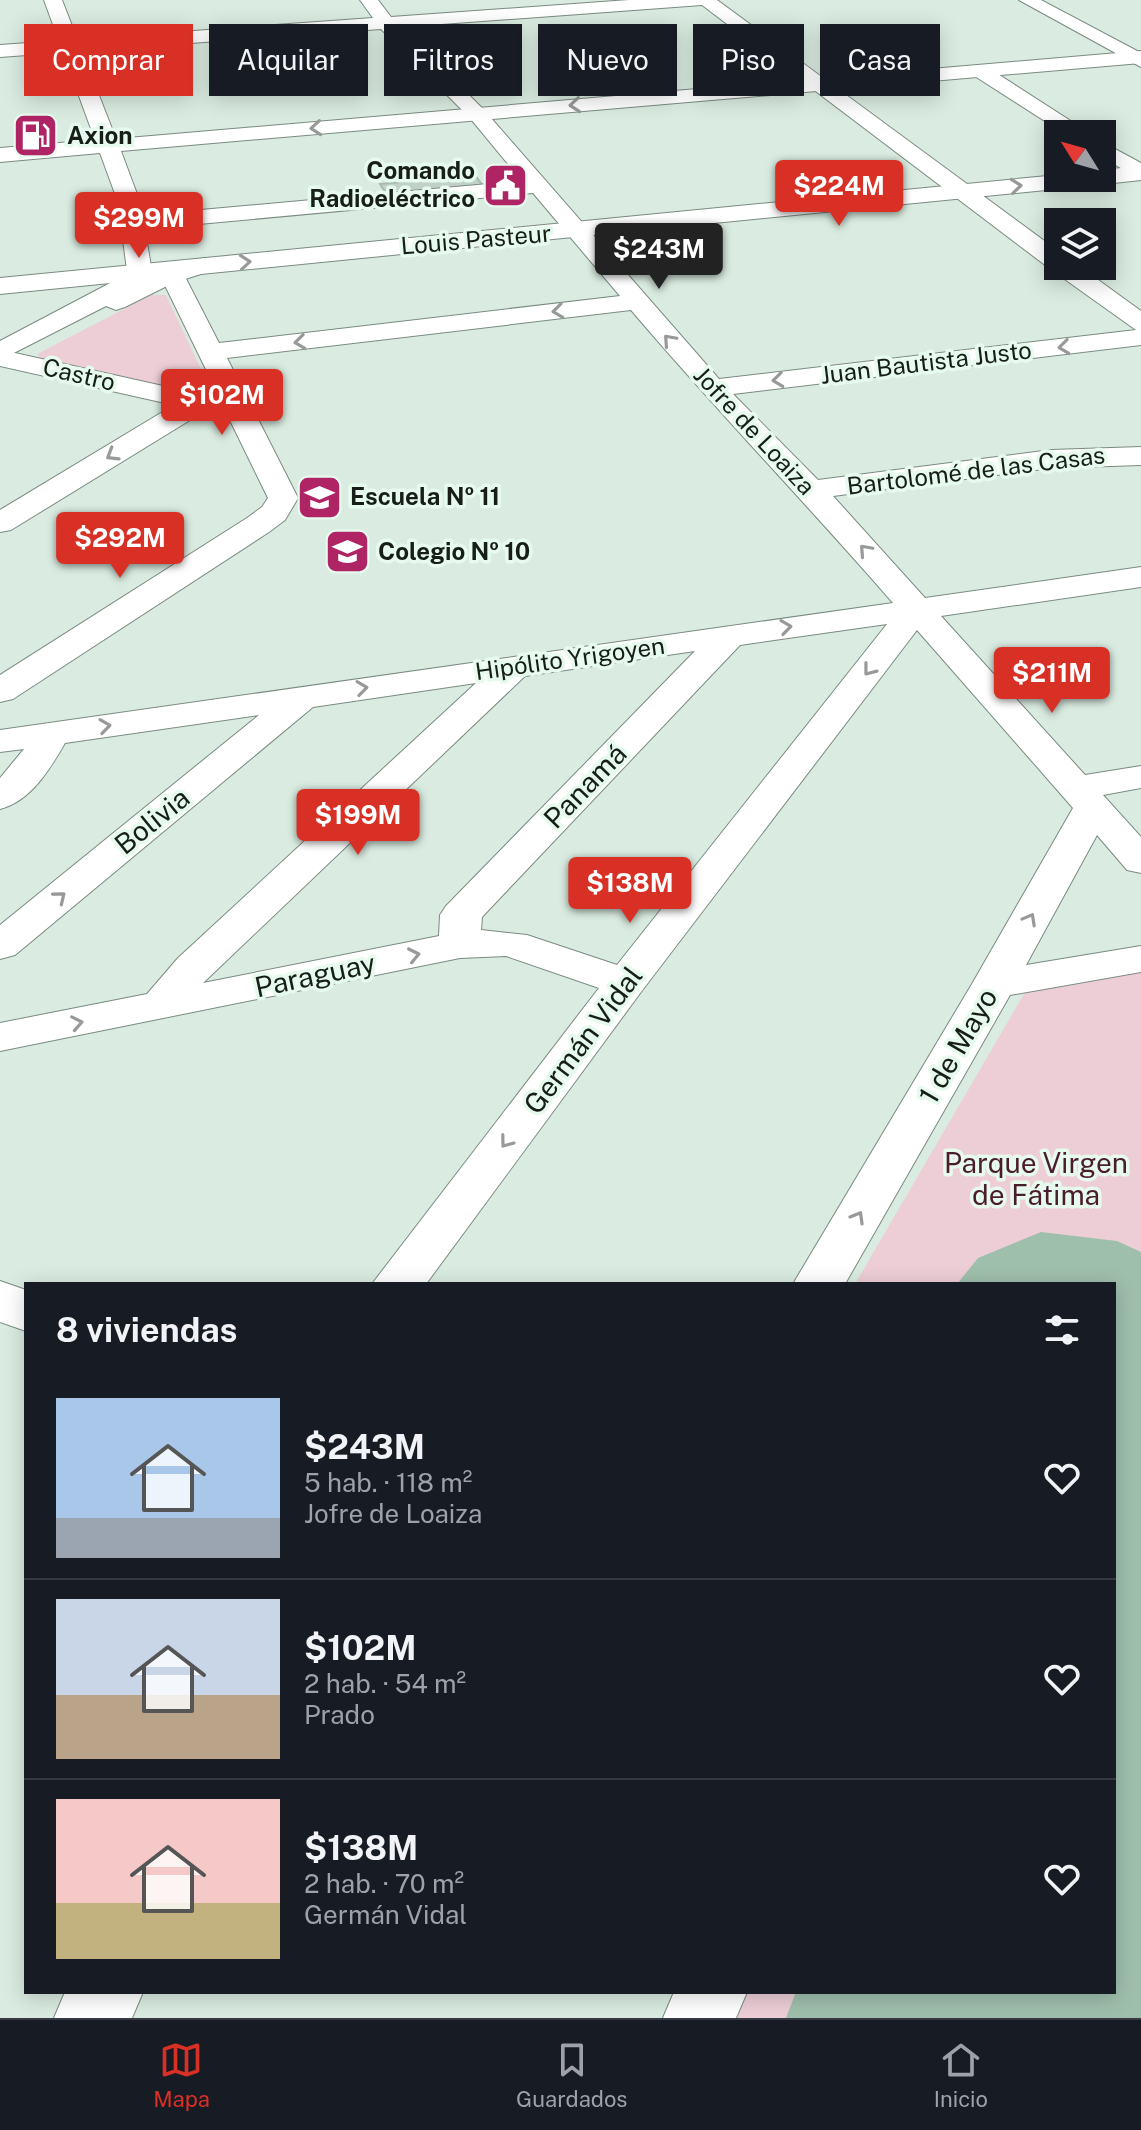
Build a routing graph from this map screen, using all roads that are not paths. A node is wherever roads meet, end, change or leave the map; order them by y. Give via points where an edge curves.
1 (53, 0) edge
2 (369, 0) edge
3 (704, 0) edge
4 (1028, 0) edge
5 (385, 22) junction
6 (63, 24) edge
7 (193, 37) edge
8 (24, 49) edge
9 (0, 51) edge
10 (1139, 59) edge
11 (980, 71) junction
12 (940, 74) edge
13 (820, 85) joint
14 (91, 96) edge
15 (835, 96) edge
16 (477, 114) junction
17 (1058, 120) edge
18 (109, 145) junction
19 (0, 155) edge
20 (1116, 157) edge
21 (519, 165) junction
22 (1141, 173) edge
23 (1116, 176) edge
24 (1044, 183) edge
25 (538, 186) junction
26 (962, 192) junction
27 (131, 212) junction
28 (576, 231) junction
29 (1044, 252) edge
30 (140, 272) junction
31 (171, 272) junction
32 (1082, 280) edge
33 (0, 286) edge
34 (635, 302) junction
35 (1141, 323) edge
36 (1141, 337) edge
37 (210, 352) junction
38 (2, 358) edge
39 (712, 388) junction
40 (230, 396) junction
41 (199, 402) junction
42 (1141, 456) edge
43 (811, 490) junction
44 (0, 523) edge
45 (1141, 577) edge
46 (917, 608) junction
47 (730, 635) junction
48 (514, 667) junction
49 (0, 691) edge
50 (304, 696) junction
51 (52, 733) junction
52 (0, 741) edge
53 (1141, 777) edge
54 (0, 797) edge
55 (1085, 797) junction
56 (1141, 861) edge
57 (460, 945) junction
58 (0, 946) edge
59 (1141, 959) edge
60 (626, 983) junction
61 (994, 984) junction
62 (160, 1007) junction
63 (0, 1037) edge
64 (400, 1282) edge
65 (820, 1282) edge
66 (0, 1300) edge
67 (24, 1311) edge
68 (107, 1994) edge
69 (711, 1994) edge
70 (89, 2018) edge
71 (698, 2018) edge

1 - 6 street
2 - 5 street, Jofre de Loaiza
3 - 5 street
3 - 13 street
4 - 10 street
5 - 7 street
5 - 16 street, Jofre de Loaiza
8 - 9 street
10 - 11 street
11 - 12 street
11 - 17 street
13 -> 16 street
14 - 18 street
15 - 26 street
16 -> 18 street
16 - 21 street, Jofre de Loaiza
18 - 19 street
18 - 27 street
20 - 22 street
21 - 25 street, Jofre de Loaiza
21 - 27 street
22 - 23 street
26 -> 24 street, Louis Pasteur
25 - 27 street
25 - 28 street, Jofre de Loaiza
26 - 28 street, Louis Pasteur
26 - 29 street
27 - 30 street
27 - 31 street via 153,231
31 -> 28 street, Louis Pasteur
28 - 34 street, Jofre de Loaiza
30 - 31 street
30 - 33 street
30 - 38 street
31 - 37 street
31 - 38 street
32 - 35 street
34 -> 37 street
39 -> 34 street, Jofre de Loaiza
36 -> 39 street, Juan Bautista Justo
37 - 40 street
38 - 41 street, Castro
39 - 43 street, Jofre de Loaiza
40 - 41 street
40 - 49 street via 283,498 274,513
41 -> 44 street
42 - 43 street, Bartolomé de las Casas via 1051,459
46 -> 43 street, Jofre de Loaiza
45 - 46 street, Hipólito Yrigoyen
47 -> 46 street, Hipólito Yrigoyen
46 - 55 street, Jofre de Loaiza
46 -> 60 street, Germán Vidal
47 - 48 street, Hipólito Yrigoyen
47 - 57 street, Panamá via 461,915
50 -> 48 street, Hipólito Yrigoyen
48 - 62 street via 193,967
51 -> 50 street, Hipólito Yrigoyen
58 -> 50 street, Bolivia
51 - 52 street, Hipólito Yrigoyen
51 - 54 street via 36,763
53 - 55 street
55 - 56 street, Jofre de Loaiza
61 -> 55 street, 1 de Mayo
57 - 60 street, Paraguay via 512,944
62 -> 57 street, Paraguay
59 - 61 street
60 -> 64 street, Germán Vidal
65 -> 61 street, 1 de Mayo
63 -> 62 street, Paraguay
66 - 67 street
68 - 70 street
69 - 71 street

